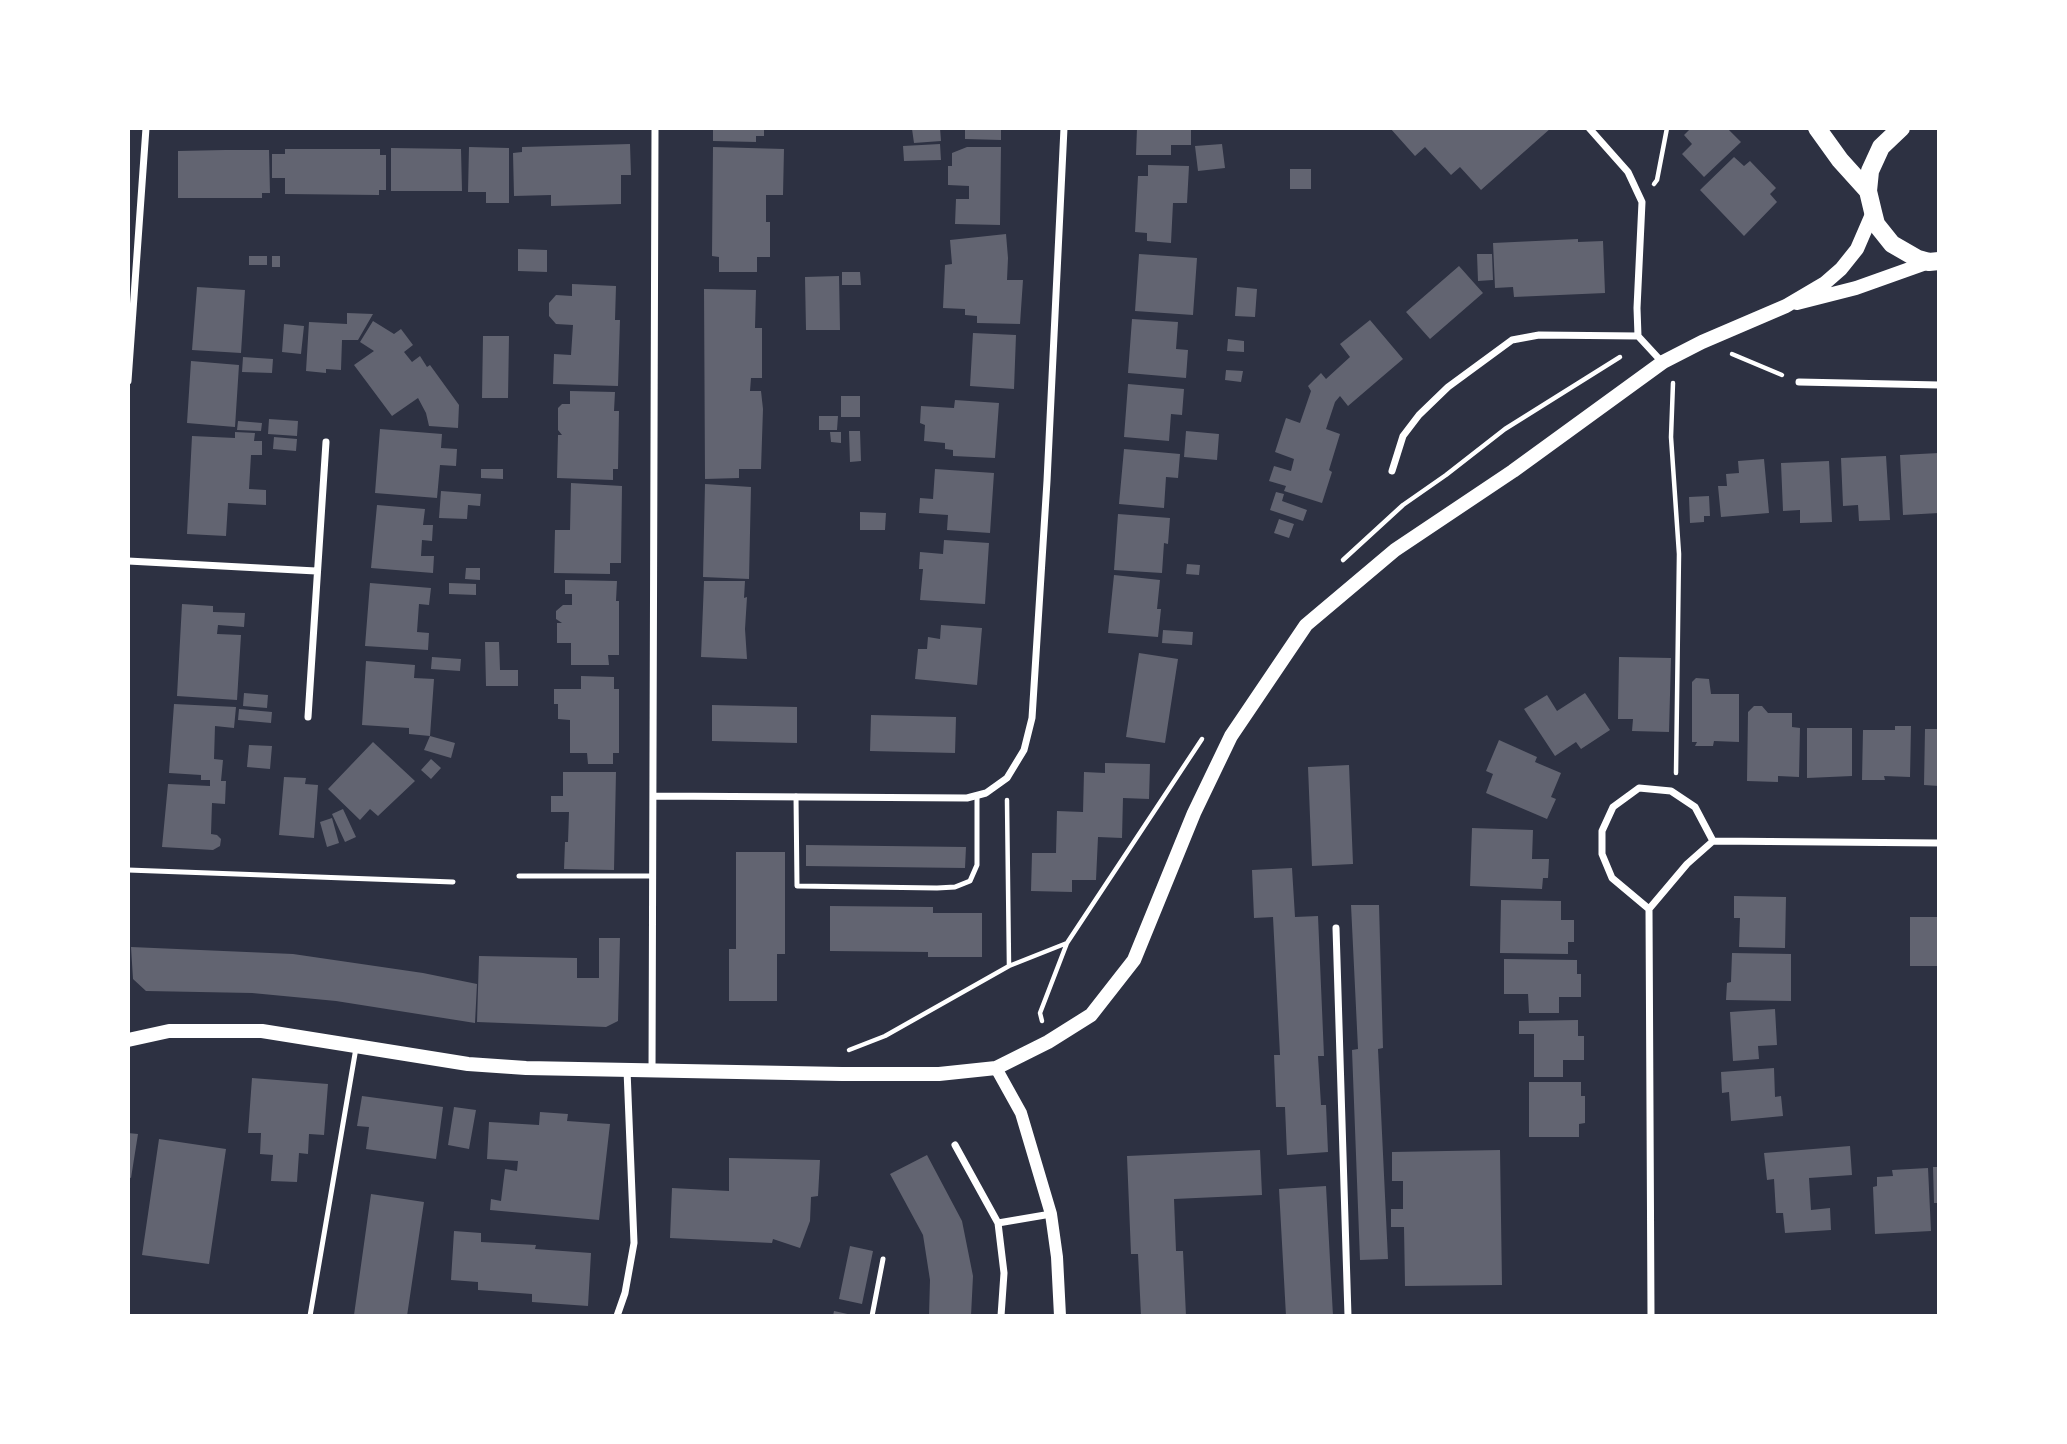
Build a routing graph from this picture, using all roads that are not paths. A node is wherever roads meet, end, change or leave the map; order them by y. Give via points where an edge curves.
1 (146, 128) edge
2 (656, 128) edge
3 (1064, 128) edge
4 (1589, 128) edge
5 (1817, 128) edge
6 (1901, 128) edge
7 (1868, 191) junction
8 (1873, 212) junction
9 (1934, 261) edge
10 (1786, 306) junction
11 (1638, 336) junction
12 (1663, 362) junction
13 (128, 381) edge
14 (1799, 382) road end
15 (1939, 386) edge
16 (326, 442) dead end
17 (1392, 471) dead end
18 (128, 561) edge
19 (316, 570) junction
20 (308, 717) dead end
21 (654, 796) junction
22 (796, 796) junction
23 (977, 796) junction
24 (1713, 841) junction
25 (1939, 843) edge
26 (128, 870) edge
27 (519, 876) dead end
28 (653, 877) junction
29 (453, 882) dead end
30 (1649, 909) junction
31 (1336, 928) dead end
32 (128, 1040) edge
33 (356, 1045) junction
34 (996, 1068) junction
35 (627, 1070) junction
36 (652, 1071) junction
37 (954, 1145) dead end
38 (1051, 1214) junction
39 (998, 1223) junction
40 (883, 1259) dead end
41 (310, 1316) edge
42 (617, 1316) edge
43 (872, 1316) edge
44 (1001, 1316) edge
45 (1060, 1316) edge
46 (1348, 1316) edge
47 (1651, 1316) edge

1 - 13 street
2 - 21 street
3 - 23 street via 1032,718 1024,750 1007,778
4 - 11 street via 1628,172 1642,202
5 - 7 main road
6 - 7 main road via 1881,147
7 - 8 main road
8 - 9 main road via 1876,224 1892,244 1918,259
8 - 10 main road via 1857,248 1840,269
9 - 10 main road
10 - 12 main road
11 - 12 street
11 - 17 street via 1539,335 1512,340 1448,387 1419,415 1403,436
12 - 34 main road via 1395,550 1306,625 1231,736 1134,960 1091,1015
14 - 15 street
16 - 19 street
18 - 19 street
19 - 20 street
21 - 22 street
21 - 28 street
22 - 23 street
22 - 23 lane via 797,886 937,888 970,881 977,864
24 - 25 street
24 - 30 street via 1686,864
24 - 30 street via 1695,807 1671,790 1639,788 1613,807 1602,831 1602,854 1612,878
26 - 29 lane
27 - 28 lane
28 - 36 street
30 - 47 street
31 - 46 street
32 - 33 main road via 169,1031 234,1029
33 - 35 main road via 468,1064
33 - 41 lane
34 - 36 main road via 939,1074
34 - 38 street via 1021,1113
35 - 36 main road
35 - 42 street via 634,1243
37 - 39 street
38 - 39 street
38 - 45 street
39 - 44 street via 1004,1273
40 - 43 lane

